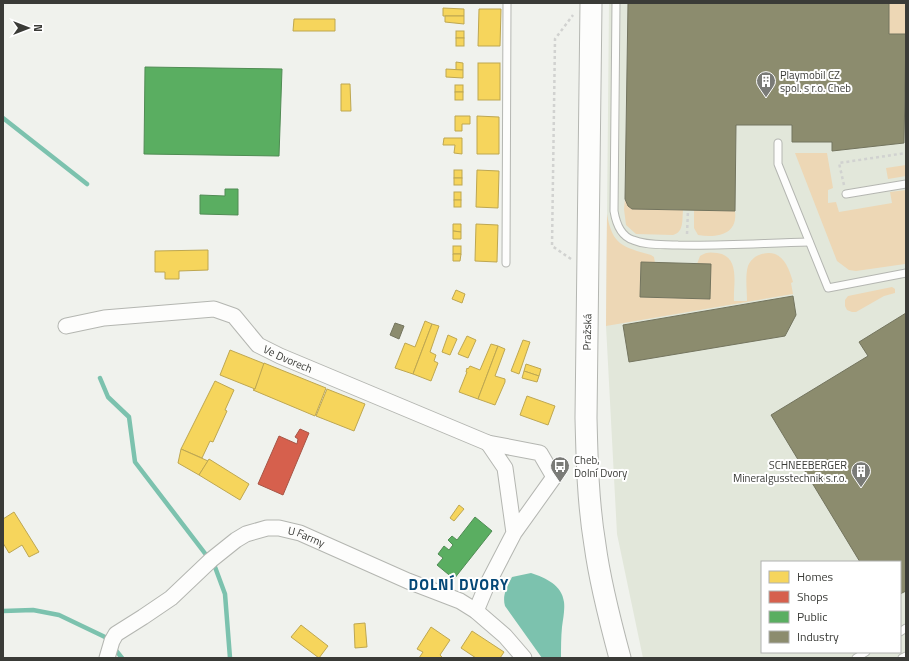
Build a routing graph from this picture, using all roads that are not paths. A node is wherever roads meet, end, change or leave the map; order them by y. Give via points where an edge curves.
1 (507, 3) edge
2 (616, 3) edge
3 (582, 6) edge
4 (778, 144) dead end
5 (906, 184) edge
6 (846, 194) road end
7 (809, 242) junction
8 (506, 263) dead end
9 (906, 273) edge
10 (66, 326) dead end
11 (488, 443) junction
12 (514, 533) junction
13 (476, 612) junction
14 (906, 656) edge
15 (107, 658) edge
16 (524, 658) edge
17 (620, 658) edge
18 (902, 658) edge

1 - 8 lane
2 - 7 lane via 614,211 616,222 624,235 647,244
3 - 17 main road, Pražská via 587,462 595,545
4 - 7 lane via 778,164
5 - 6 lane
7 - 9 lane via 828,288
10 - 11 street, Ve Dvorech via 104,318 214,309 234,316 258,345 280,356
11 - 12 street via 504,468
11 - 12 street, Ve Dvorech via 540,453 554,477
12 - 13 street, Ve Dvorech
13 - 15 street, U Farmy via 460,601 300,533 267,528 236,540 170,598 116,634
13 - 16 street, U Farmy via 505,636
14 - 18 lane

